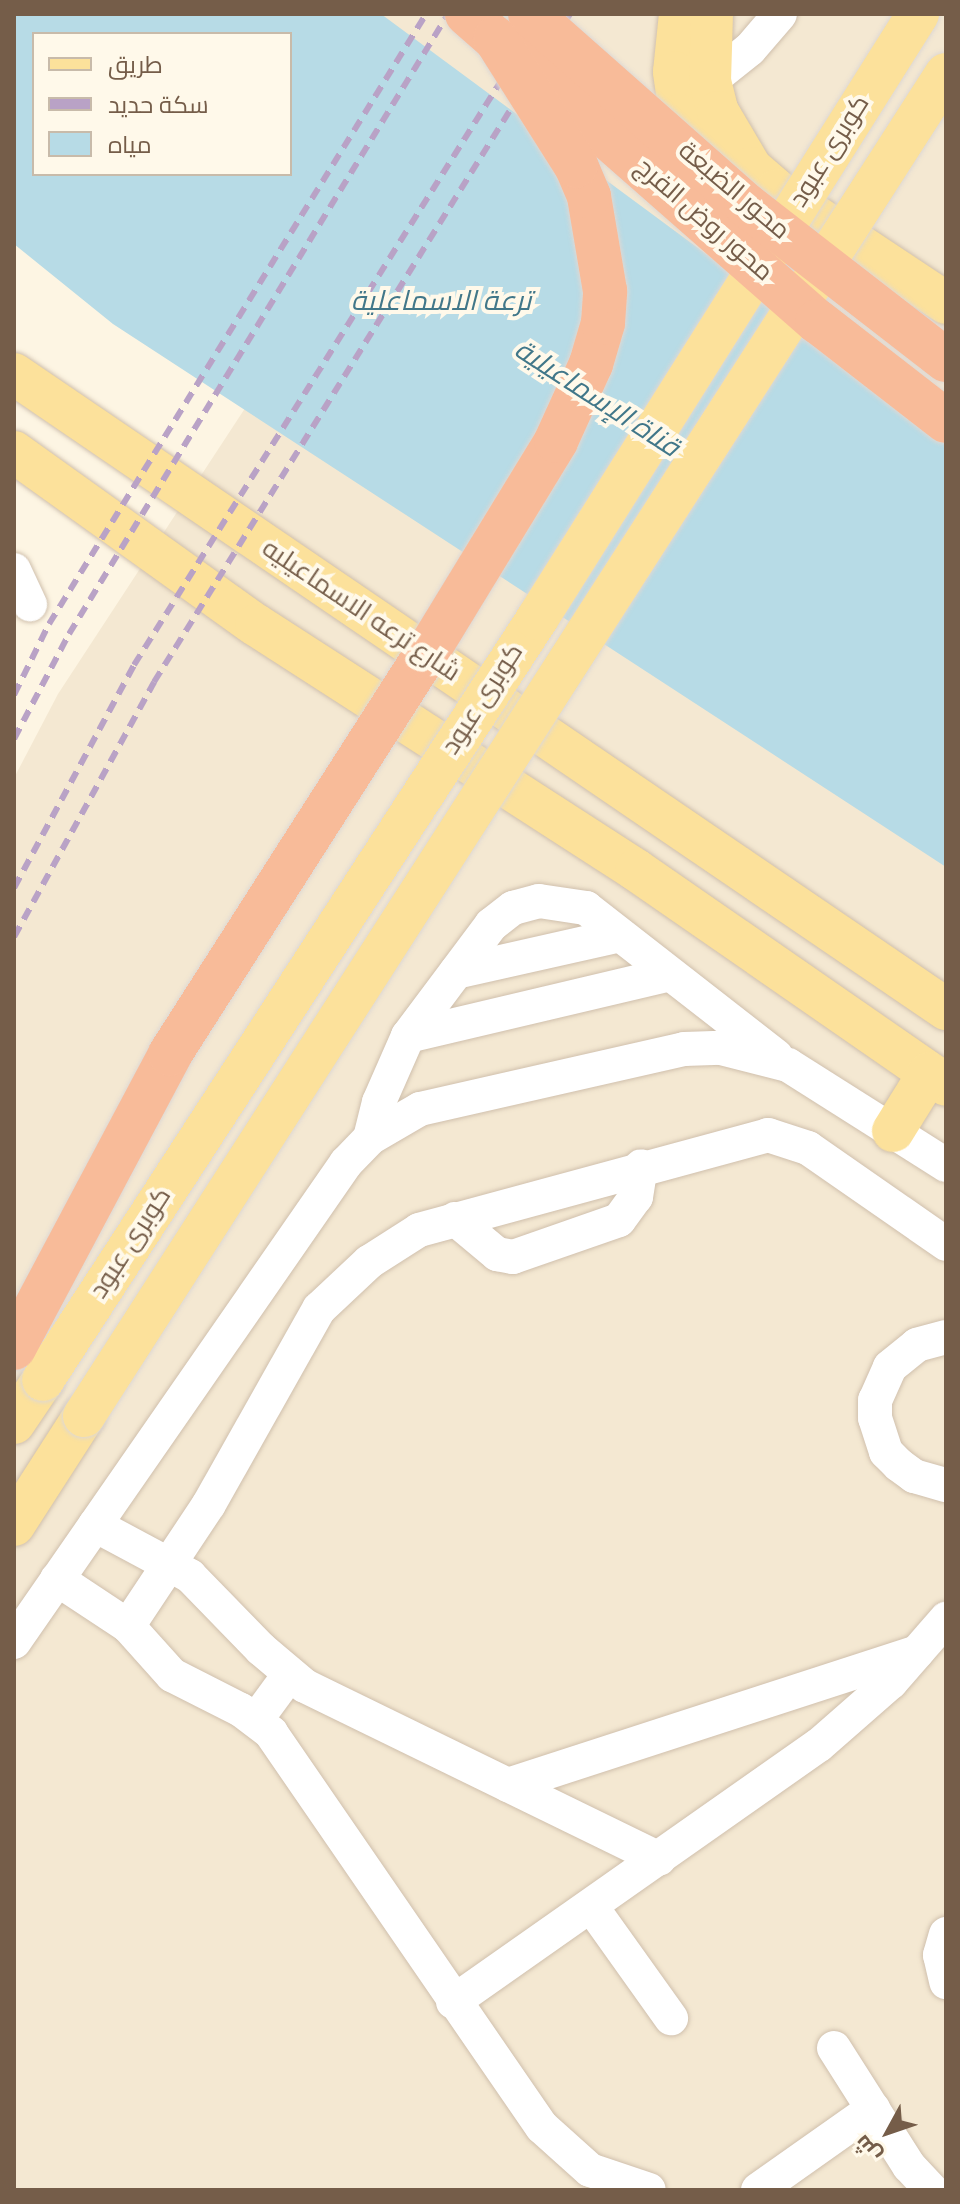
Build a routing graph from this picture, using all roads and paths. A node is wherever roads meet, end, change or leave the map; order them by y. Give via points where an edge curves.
1 (680, 14) edge
2 (712, 14) edge
3 (780, 14) edge
4 (918, 14) edge
5 (497, 22) edge
6 (946, 74) edge
7 (710, 81) junction
8 (946, 303) edge
9 (946, 360) edge
10 (946, 373) edge
11 (14, 374) edge
12 (946, 421) edge
13 (14, 452) edge
14 (14, 570) edge
15 (30, 605) dead end
16 (620, 935) junction
17 (456, 972) junction
18 (670, 974) junction
19 (946, 1009) edge
20 (408, 1036) junction
21 (788, 1065) junction
22 (938, 1079) edge
23 (893, 1131) junction
24 (370, 1138) junction
25 (946, 1165) edge
26 (641, 1166) junction
27 (455, 1219) junction
28 (946, 1244) edge
29 (946, 1337) edge
30 (14, 1348) edge
31 (14, 1423) edge
32 (946, 1485) edge
33 (14, 1525) edge
34 (95, 1525) junction
35 (171, 1562) junction
36 (57, 1579) junction
37 (946, 1619) edge
38 (128, 1626) junction
39 (14, 1642) edge
40 (917, 1652) junction
41 (289, 1675) junction
42 (256, 1720) junction
43 (508, 1785) junction
44 (659, 1859) junction
45 (591, 1906) junction
46 (946, 1934) edge
47 (946, 1982) edge
48 (453, 2002) junction
49 (671, 2018) dead end
50 (834, 2048) dead end
51 (873, 2109) junction
52 (649, 2190) edge
53 (758, 2190) edge
54 (931, 2190) edge

1 - 10 main road via 674,72 680,115 717,194 746,226
2 - 7 main road
3 - 7 lane via 750,49
4 - 31 main road, كوبرى عبود, bridge via 537,619
5 - 9 highway, محور الضبعة, bridge
5 - 12 highway, محور روض الفرج, bridge via 817,321
5 - 30 highway, bridge via 589,196 605,291 603,323 591,364 556,441 433,644 170,1054
6 - 33 main road, كوبرى عبود, bridge
7 - 8 main road via 718,112 751,168
11 - 19 main road, شارع ترعه الاسماعيليه
13 - 22 main road via 256,625 636,870
14 - 15 lane
16 - 17 lane
16 - 17 lane via 586,908 563,900 539,901 513,908 491,925
16 - 18 lane
17 - 20 lane
18 - 20 lane
18 - 21 lane
20 - 24 lane via 383,1091
21 - 23 lane
21 - 24 lane via 721,1048 684,1049 420,1109
22 - 23 main road
23 - 25 lane
24 - 34 lane via 325,1191
26 - 27 lane
26 - 27 lane via 636,1197 619,1220 513,1257 497,1254
26 - 28 lane via 753,1135 782,1137 808,1148
27 - 35 lane via 419,1230 369,1262 319,1309
29 - 32 lane via 917,1345 890,1367 875,1400 875,1418 886,1452 899,1465 914,1476
34 - 35 lane
34 - 36 lane
35 - 38 lane
35 - 41 lane
36 - 38 lane
36 - 39 lane
37 - 40 lane
38 - 42 lane via 172,1675
40 - 43 lane
40 - 44 lane via 819,1745
41 - 42 lane
41 - 43 lane
42 - 48 lane via 296,1765
43 - 44 lane
44 - 45 lane
45 - 48 lane
45 - 49 lane
46 - 47 lane via 940,1955
48 - 52 lane via 556,2144 590,2170
50 - 51 lane
51 - 53 lane
51 - 54 lane

